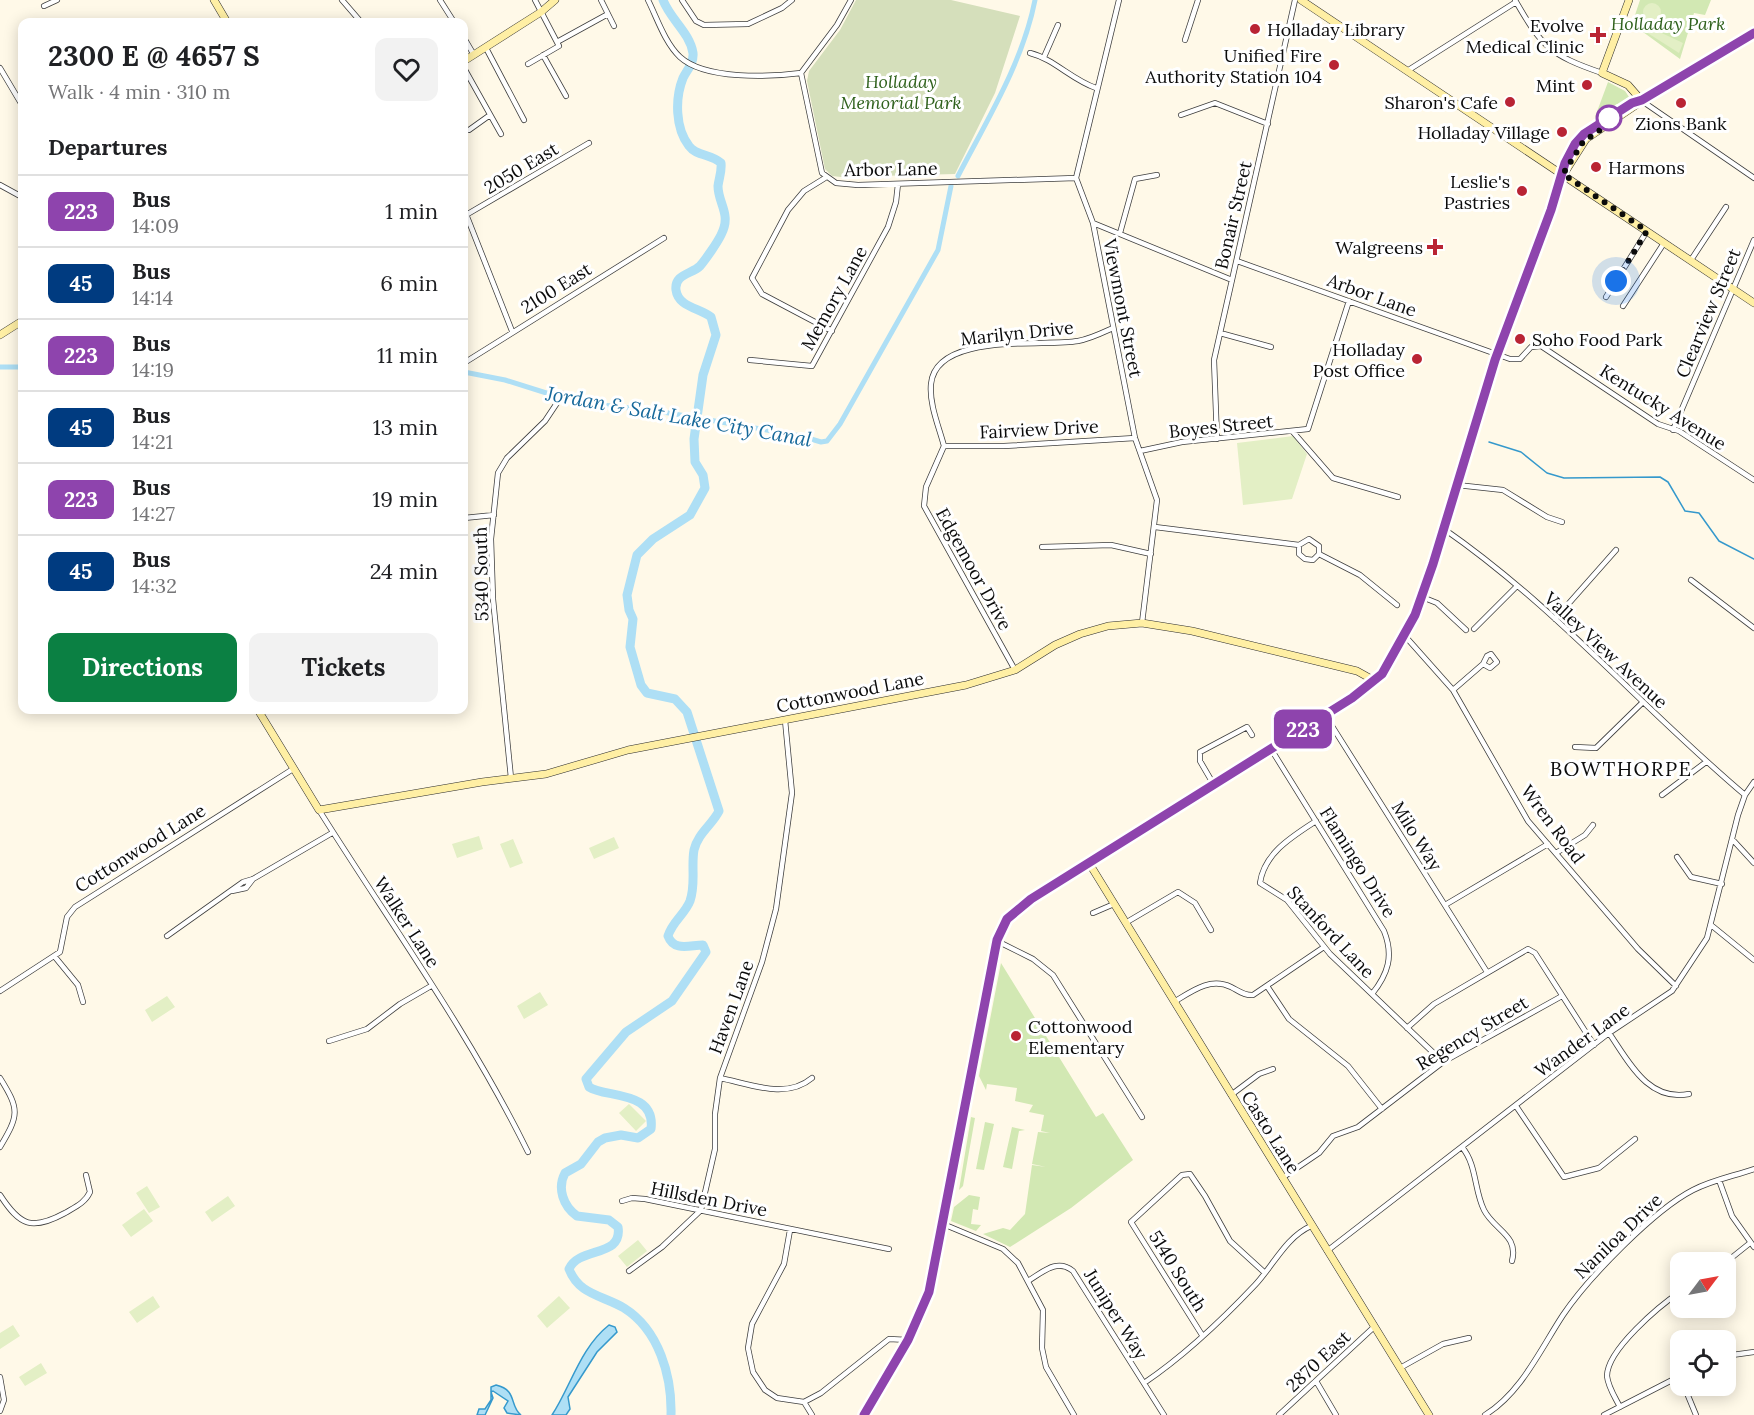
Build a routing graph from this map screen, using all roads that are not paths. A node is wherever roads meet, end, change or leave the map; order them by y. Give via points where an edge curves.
1 (57, 0) edge
2 (214, 0) edge
3 (342, 0) edge
4 (441, 0) edge
5 (535, 0) edge
6 (555, 0) edge
7 (601, 0) edge
8 (648, 0) edge
9 (682, 0) edge
10 (792, 0) edge
11 (851, 0) edge
12 (1119, 0) edge
13 (1198, 0) edge
14 (1295, 0) edge
15 (1300, 0) edge
16 (1629, 0) edge
17 (1516, 1) edge
18 (44, 6) dead end
19 (541, 12) junction
20 (608, 14) junction
21 (225, 18) edge
22 (358, 18) edge
23 (452, 18) edge
24 (1058, 25) dead end
25 (614, 26) dead end
26 (1754, 33) edge
27 (1185, 40) dead end
28 (557, 42) junction
29 (468, 45) edge
30 (486, 48) junction
31 (1030, 53) dead end
32 (474, 55) junction
33 (543, 55) junction
34 (1044, 57) junction
35 (468, 59) edge
36 (528, 64) dead end
37 (0, 68) edge
38 (1407, 71) junction
39 (801, 73) junction
40 (1602, 73) junction
41 (468, 75) edge
42 (1096, 88) junction
43 (566, 96) dead end
44 (18, 98) edge
45 (1642, 100) junction
46 (490, 115) junction
47 (1181, 115) dead end
48 (524, 120) dead end
49 (1268, 124) junction
50 (468, 130) edge
51 (501, 134) dead end
52 (589, 143) dead end
53 (1563, 174) junction
54 (1157, 175) dead end
55 (825, 178) junction
56 (1076, 178) junction
57 (1754, 178) edge
58 (898, 184) junction
59 (0, 185) edge
60 (18, 195) edge
61 (1726, 207) dead end
62 (468, 214) edge
63 (468, 220) edge
64 (1093, 223) junction
65 (1647, 231) junction
66 (1120, 233) junction
67 (664, 238) dead end
68 (1754, 240) edge
69 (1664, 243) junction
70 (1238, 261) junction
71 (1691, 261) junction
72 (1232, 280) junction
73 (1732, 288) junction
74 (1606, 297) dead end
75 (1349, 301) junction
76 (1754, 303) edge
77 (1623, 306) dead end
78 (18, 324) edge
79 (1113, 328) junction
80 (512, 330) junction
81 (832, 331) junction
82 (1220, 333) junction
83 (0, 335) edge
84 (1271, 348) dead end
85 (1497, 355) junction
86 (468, 360) edge
87 (750, 360) dead end
88 (563, 394) dead end
89 (1673, 430) junction
90 (1293, 432) junction
91 (1135, 438) junction
92 (1217, 439) junction
93 (944, 446) junction
94 (1140, 451) junction
95 (1754, 480) edge
96 (1457, 485) junction
97 (1398, 498) dead end
98 (494, 515) junction
99 (468, 518) edge
100 (1562, 522) dead end
101 (1155, 527) junction
102 (1444, 529) junction
103 (1299, 545) junction
104 (1042, 547) dead end
105 (1616, 550) dead end
106 (1151, 554) junction
107 (1319, 554) junction
108 (1691, 580) dead end
109 (1517, 586) junction
110 (1422, 597) junction
111 (1397, 605) dead end
112 (1555, 619) junction
113 (1142, 623) junction
114 (1754, 628) edge
115 (1474, 629) dead end
116 (1466, 630) dead end
117 (1405, 636) junction
118 (1484, 664) dead end
119 (1015, 670) junction
120 (1375, 681) junction
121 (1453, 690) junction
122 (1642, 703) junction
123 (260, 714) edge
124 (1325, 715) junction
125 (785, 720) junction
126 (1252, 735) dead end
127 (1575, 747) dead end
128 (1271, 749) junction
129 (1706, 762) junction
130 (293, 769) junction
131 (511, 778) junction
132 (1754, 782) edge
133 (1214, 785) junction
134 (1662, 795) dead end
135 (1745, 795) junction
136 (319, 810) junction
137 (1316, 821) junction
138 (1593, 825) dead end
139 (332, 833) junction
140 (1732, 840) junction
141 (1548, 844) junction
142 (1556, 853) junction
143 (1677, 857) dead end
144 (1089, 863) junction
145 (1754, 863) edge
146 (1722, 884) junction
147 (1114, 903) junction
148 (1445, 905) junction
149 (1093, 913) dead end
150 (1127, 922) junction
151 (1712, 925) junction
152 (1211, 930) dead end
153 (167, 936) dead end
154 (997, 940) junction
155 (1324, 947) junction
156 (56, 957) junction
157 (1754, 960) edge
158 (1487, 972) junction
159 (431, 986) junction
160 (1268, 986) junction
161 (1676, 986) junction
162 (0, 992) edge
163 (1372, 994) junction
164 (1562, 996) junction
165 (83, 1002) dead end
166 (1174, 1002) junction
167 (1407, 1028) junction
168 (1610, 1033) junction
169 (329, 1041) dead end
170 (1594, 1045) junction
171 (1443, 1062) junction
172 (1273, 1069) dead end
173 (0, 1078) edge
174 (720, 1078) junction
175 (812, 1078) dead end
176 (1689, 1094) dead end
177 (1230, 1095) junction
178 (1516, 1106) junction
179 (1382, 1108) junction
180 (1142, 1117) dead end
181 (1635, 1138) dead end
182 (0, 1147) edge
183 (1462, 1147) junction
184 (528, 1152) dead end
185 (1754, 1169) edge
186 (87, 1175) dead end
187 (1282, 1178) junction
188 (1719, 1180) junction
189 (0, 1195) edge
190 (622, 1201) dead end
191 (701, 1210) junction
192 (943, 1224) junction
193 (1311, 1226) junction
194 (790, 1230) junction
195 (1752, 1245) edge
196 (890, 1249) dead end
197 (1327, 1251) junction
198 (1736, 1256) edge
199 (1512, 1261) dead end
200 (629, 1271) dead end
201 (1265, 1273) junction
202 (1028, 1281) junction
203 (1670, 1300) edge
204 (1374, 1327) junction
205 (1202, 1335) junction
206 (1469, 1338) dead end
207 (908, 1340) junction
208 (1754, 1352) edge
209 (1736, 1354) edge
210 (1400, 1368) junction
211 (0, 1377) edge
212 (1316, 1381) junction
213 (1670, 1382) edge
214 (1144, 1383) junction
215 (1688, 1396) edge
216 (804, 1402) junction
217 (1620, 1407) junction
218 (0, 1411) edge
219 (812, 1415) edge
220 (864, 1415) edge
221 (1074, 1415) edge
222 (1164, 1415) edge
223 (1279, 1415) edge
224 (1336, 1415) edge
225 (1429, 1415) edge
226 (1485, 1415) edge
227 (1604, 1415) edge
228 (1696, 1415) edge

1 - 18 street
2 - 21 street
3 - 22 street
4 - 23 street
5 - 19 street
6 - 19 street
7 - 20 street
8 - 39 street via 674,50 687,61 734,75
9 - 10 street via 700,24 748,24
11 - 39 street
12 - 42 street
13 - 27 street
14 - 49 street, Bonair Street
15 - 38 street
16 - 40 street
17 - 38 street
17 - 40 street via 1546,47 1560,57
19 - 28 street
19 - 30 street
20 - 25 street
20 - 28 street
24 - 34 street
26 - 45 street
28 - 33 street via 559,46
29 - 32 street
30 - 32 street
30 - 48 street
31 - 34 street
32 - 35 street
33 - 36 street
33 - 43 street
34 - 42 street
37 - 44 street
38 - 53 street
39 - 55 street, Arbor Lane
40 - 45 street via 1628,85
41 - 46 street
42 - 56 street
45 - 53 street via 1589,134 1571,152
45 - 57 street
46 - 50 street
46 - 51 street
47 - 49 street via 1215,103
49 - 70 street, Bonair Street
52 - 62 street, 2050 East
53 - 65 street
53 - 85 street
54 - 66 street via 1135,179
55 - 58 street, Arbor Lane via 858,185
55 - 81 street via 804,191 788,210 752,278 762,294
56 - 58 street, Arbor Lane
56 - 64 street, Viewmont Street
58 - 81 street, Memory Lane via 888,226
59 - 60 street
61 - 71 street
63 - 80 street
64 - 66 street
64 - 79 street, Viewmont Street
65 - 69 street
65 - 74 street
66 - 72 street
67 - 80 street, 2100 East
68 - 73 street, Clearview Street
69 - 71 street
69 - 77 street
70 - 72 street, Bonair Street
70 - 75 street, Arbor Lane
71 - 73 street
72 - 82 street, Bonair Street
73 - 76 street
73 - 89 street, Clearview Street
75 - 85 street, Arbor Lane
75 - 90 street, Boyes Street via 1312,423 1306,430
78 - 83 street
79 - 91 street, Viewmont Street
79 - 93 street, Marilyn Drive via 1082,340 973,348 949,356 936,369 931,386
80 - 86 street, 2100 East
81 - 87 street, Memory Lane via 812,366
82 - 84 street
82 - 92 street, Bonair Street via 1214,363
85 - 89 street, Kentucky Avenue via 1517,360 1533,346 1543,346 1658,424
85 - 96 street
88 - 98 street, 5340 South via 545,421 501,465
89 - 95 street, Kentucky Avenue
90 - 92 street, Boyes Street
90 - 97 street via 1333,478
91 - 93 street, Fairview Drive
91 - 94 street, Viewmont Street
92 - 94 street, Boyes Street
93 - 119 street, Edgemoor Drive via 926,487 924,506
94 - 101 street, Viewmont Street via 1157,496
96 - 100 street via 1503,490
96 - 102 street
98 - 99 street
98 - 131 street, 5340 South via 493,599
101 - 103 street
101 - 106 street, Viewmont Street
102 - 109 street, Valley View Avenue
102 - 110 street
103 - 107 street via 1313,540 1319,546
103 - 107 street via 1299,554 1305,560 1313,560
104 - 106 street via 1111,545
105 - 112 street
106 - 113 street, Viewmont Street
107 - 111 street via 1360,575
108 - 114 street
109 - 112 street, Valley View Avenue
109 - 115 street
110 - 116 street via 1437,603
110 - 117 street
112 - 122 street, Valley View Avenue
113 - 119 street, Cottonwood Lane via 1107,626 1080,634
113 - 120 street, Cottonwood Lane via 1357,671
117 - 120 street
117 - 121 street, Wren Road
118 - 121 street
119 - 125 street, Cottonwood Lane via 966,685
120 - 124 street
121 - 141 street, Wren Road via 1520,809
122 - 127 street via 1596,748
122 - 129 street, Valley View Avenue
123 - 130 street, Walker Lane
124 - 128 street
124 - 148 street, Milo Way
125 - 131 street, Cottonwood Lane via 628,750 560,771
125 - 174 street, Haven Lane via 792,793 773,925
126 - 133 street via 1247,727 1200,752 1200,761
128 - 133 street
128 - 137 street, Flamingo Drive
129 - 134 street
129 - 135 street, Valley View Avenue
130 - 136 street, Walker Lane
130 - 156 street, Cottonwood Lane via 75,907 67,916 63,946
131 - 136 street, Cottonwood Lane
132 - 135 street, Wander Lane
133 - 144 street
135 - 140 street, Wander Lane
136 - 139 street, Walker Lane
137 - 155 street, Stanford Lane via 1282,844 1260,884 1287,900
137 - 163 street, Flamingo Drive via 1388,941 1388,970
138 - 142 street via 1586,835
139 - 153 street via 243,882
139 - 159 street, Walker Lane
140 - 145 street
140 - 146 street, Wander Lane
141 - 142 street, Wren Road
141 - 148 street
142 - 161 street, Wren Road via 1638,949
143 - 146 street via 1691,877
144 - 147 street, Casto Lane
144 - 154 street via 1016,910 1004,922
146 - 151 street, Wander Lane
147 - 149 street
147 - 150 street, Casto Lane
148 - 158 street, Milo Way
150 - 152 street via 1178,892 1195,903
150 - 166 street, Casto Lane
151 - 157 street
151 - 161 street, Wander Lane
154 - 180 street via 1053,975
154 - 192 street
155 - 160 street
155 - 163 street, Stanford Lane
156 - 162 street
156 - 165 street via 78,985
158 - 164 street via 1530,950
158 - 167 street via 1434,1004
159 - 169 street via 367,1029
159 - 184 street, Walker Lane via 491,1080
160 - 166 street via 1249,996 1227,985 1209,984
160 - 179 street via 1290,1020 1348,1066
161 - 168 street, Wander Lane via 1663,999
163 - 167 street, Stanford Lane
164 - 170 street
164 - 171 street, Regency Street
166 - 177 street, Casto Lane
167 - 171 street, Stanford Lane
168 - 170 street, Wander Lane
168 - 176 street via 1644,1082 1667,1094
170 - 178 street, Wander Lane
171 - 179 street, Regency Street
172 - 177 street
173 - 182 street via 14,1101 16,1113
174 - 175 street via 786,1091
174 - 191 street, Haven Lane via 714,1149
177 - 187 street, Casto Lane
178 - 181 street via 1564,1177 1602,1166
178 - 183 street, Wander Lane
179 - 187 street, Regency Street via 1358,1127 1333,1136 1318,1155
183 - 197 street, Wander Lane
183 - 199 street via 1470,1159 1484,1210 1512,1243
185 - 188 street, Naniloa Drive
186 - 189 street via 90,1192 84,1202 41,1224 15,1216
187 - 193 street, Casto Lane
188 - 195 street via 1732,1216
188 - 226 street, Naniloa Drive via 1673,1202 1600,1269 1570,1305 1512,1392
190 - 191 street, Hillsden Drive via 632,1198
191 - 194 street, Hillsden Drive
191 - 200 street via 662,1247
192 - 202 street via 1006,1251
192 - 207 street via 927,1298
193 - 197 street, Casto Lane
193 - 201 street via 1293,1239
194 - 196 street, Hillsden Drive
194 - 216 street, Hillsden Drive via 784,1264 752,1324 748,1348 753,1372 765,1390 777,1398
195 - 198 street
197 - 204 street, Casto Lane
201 - 205 street
201 - 205 street, 5140 South via 1230,1241 1187,1173 1131,1222
202 - 214 street, Juniper Way via 1055,1265 1073,1270
202 - 221 street via 1043,1310 1046,1367
203 - 217 street via 1641,1324 1611,1362 1608,1383
204 - 210 street, Casto Lane
204 - 212 street, 2870 East
205 - 214 street
206 - 210 street via 1443,1344
207 - 216 street via 890,1339
207 - 220 street
208 - 209 street
210 - 225 street, Casto Lane
211 - 218 street via 4,1401
212 - 223 street, 2870 East
212 - 224 street
213 - 217 street
214 - 222 street, Juniper Way
215 - 228 street
216 - 219 street
217 - 227 street

